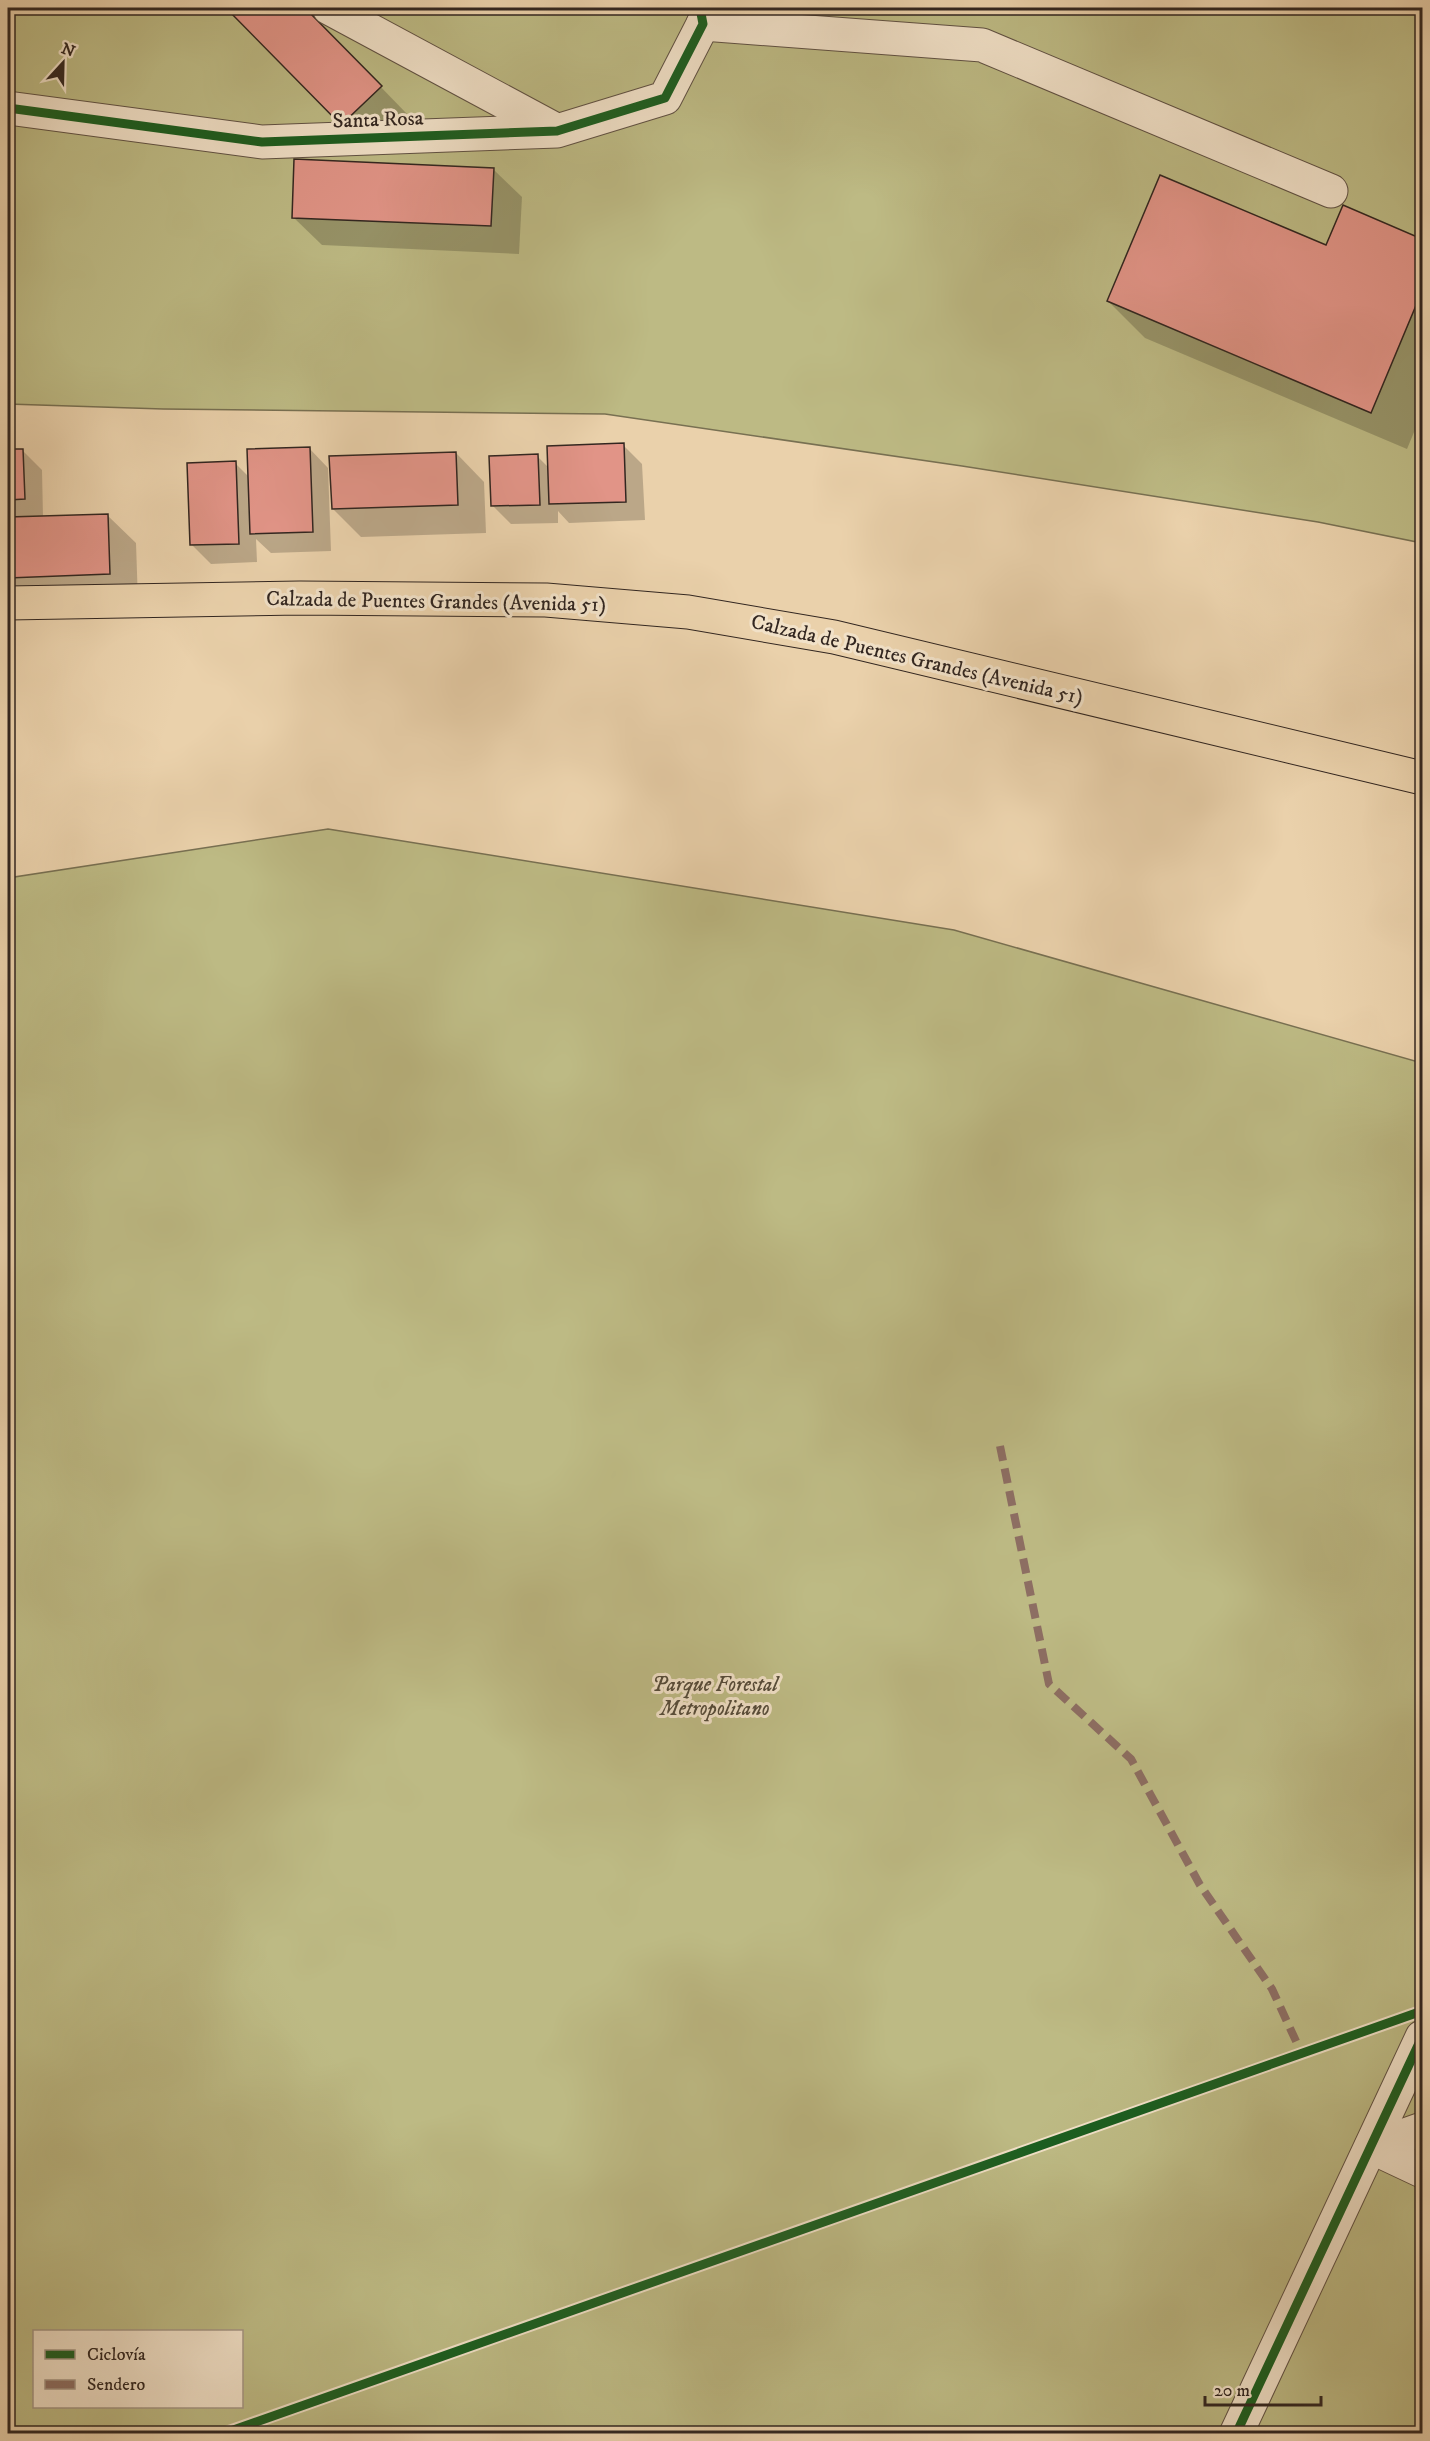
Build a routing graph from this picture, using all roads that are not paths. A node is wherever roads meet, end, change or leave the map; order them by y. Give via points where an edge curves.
1 (329, 8) edge
2 (702, 16) edge
3 (8, 108) edge
4 (557, 131) junction
5 (1331, 191) dead end
6 (8, 603) edge
7 (1422, 778) edge
8 (1422, 2037) edge
9 (1422, 2128) edge
10 (1371, 2146) junction
11 (1422, 2171) edge
12 (1236, 2433) edge

1 - 4 street
2 - 4 street, Santa Rosa via 665,98
2 - 5 street via 982,45
3 - 4 street, Santa Rosa via 262,142
6 - 7 main road, Calzada de Puentes Grandes (Avenida 51) via 300,598 546,600 688,612 834,637
8 - 10 street
9 - 10 street
10 - 11 street
10 - 12 street

